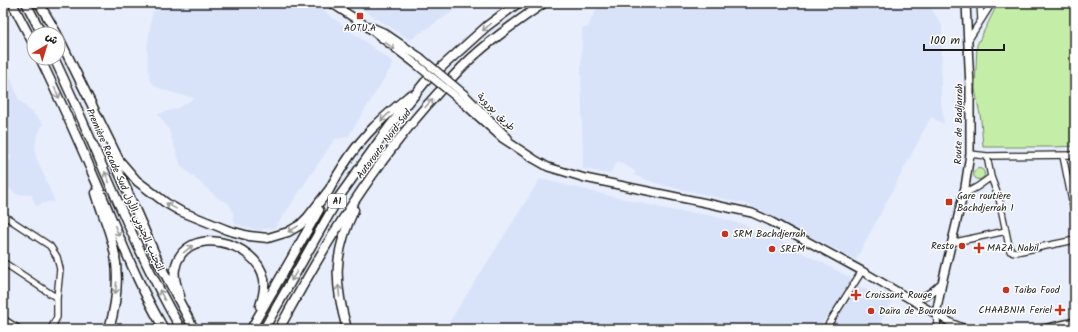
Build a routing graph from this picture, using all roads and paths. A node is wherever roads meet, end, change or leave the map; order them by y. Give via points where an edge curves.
1 (12, 3) edge
2 (26, 3) edge
3 (39, 3) edge
4 (331, 3) edge
5 (518, 3) edge
6 (544, 3) edge
7 (966, 3) edge
8 (980, 3) edge
9 (992, 3) edge
10 (981, 20) junction
11 (365, 25) junction
12 (38, 26) edge
13 (53, 26) edge
14 (26, 30) edge
15 (969, 38) junction
16 (66, 52) edge
17 (44, 66) edge
18 (58, 66) edge
19 (78, 78) junction
20 (425, 82) junction
21 (463, 98) junction
22 (970, 154) junction
23 (1075, 155) edge
24 (85, 156) junction
25 (988, 156) junction
26 (1063, 156) junction
27 (370, 177) junction
28 (991, 177) junction
29 (329, 190) junction
30 (964, 194) junction
31 (3, 215) edge
32 (1075, 216) edge
33 (1006, 231) junction
34 (1075, 240) edge
35 (951, 243) junction
36 (3, 262) edge
37 (862, 271) junction
38 (942, 283) junction
39 (57, 298) junction
40 (910, 299) junction
41 (184, 310) junction
42 (936, 314) junction
43 (1075, 322) edge
44 (4, 323) edge
45 (828, 326) dead end
46 (8, 329) edge
47 (19, 329) edge
48 (51, 329) edge
49 (109, 329) edge
50 (164, 329) edge
51 (181, 329) edge
52 (194, 329) edge
53 (250, 329) edge
54 (264, 329) edge
55 (279, 329) edge
56 (347, 329) edge
57 (938, 329) edge
58 (965, 329) edge
59 (1044, 329) edge

1 - 14 highway
2 - 12 highway
3 - 13 highway
4 - 11 main road
5 -> 20 highway, Autoroute Nord-Sud / A1 via 487,26
27 -> 6 highway, Autoroute Nord-Sud / A1 via 401,136 457,72 476,54
7 - 15 main road, Route de Badjarrah
8 - 10 street
9 - 10 street
10 - 15 street
11 -> 21 main road, طريق بوروبة, bridge
11 - 21 main road, طريق بوروبة, bridge via 383,32 421,58
15 - 22 main road, Route de Badjarrah
16 - 19 highway
17 -> 24 highway
51 -> 18 highway, Première Rocade Sud التجنب الجنوبي الأول via 133,234
29 -> 19 highway via 303,222 288,232 268,238 238,234 180,211 145,188 119,160
19 - 41 highway via 145,233
20 -> 29 highway via 368,133
20 -> 54 highway, Autoroute Nord-Sud / A1 via 373,148 339,197
21 - 37 main road, طريق بوروبة via 507,136 514,146 548,167 579,177 752,213
22 - 25 street
22 - 30 main road, Route de Badjarrah
23 - 26 street
24 -> 49 highway via 113,246 118,273
24 -> 50 highway via 129,261
25 - 26 street
25 - 28 street
26 - 32 street
27 - 55 highway, Autoroute Nord-Sud / A1
56 -> 27 highway via 340,303 338,262 350,218
28 - 30 street
28 - 33 street via 997,191
29 - 53 highway
30 - 35 main road, Route de Badjarrah
31 - 39 street via 50,246 57,257 60,270
33 - 34 street via 1009,249 1014,253
33 - 35 street
35 - 38 main road, Route de Badjarrah
36 - 39 street
37 - 40 main road, طريق بوروبة
37 - 45 street
38 - 40 main road via 925,297
38 - 42 main road, Route de Badjarrah
39 - 48 street via 57,317
40 - 42 main road, طريق بوروبة
41 - 52 highway
41 -> 53 highway via 174,270 182,254 192,245 204,241 234,247 258,265 264,278 263,296
42 - 57 street
42 - 58 main road, طريق بوروبة
43 - 59 main road
44 - 46 street
44 - 47 street

